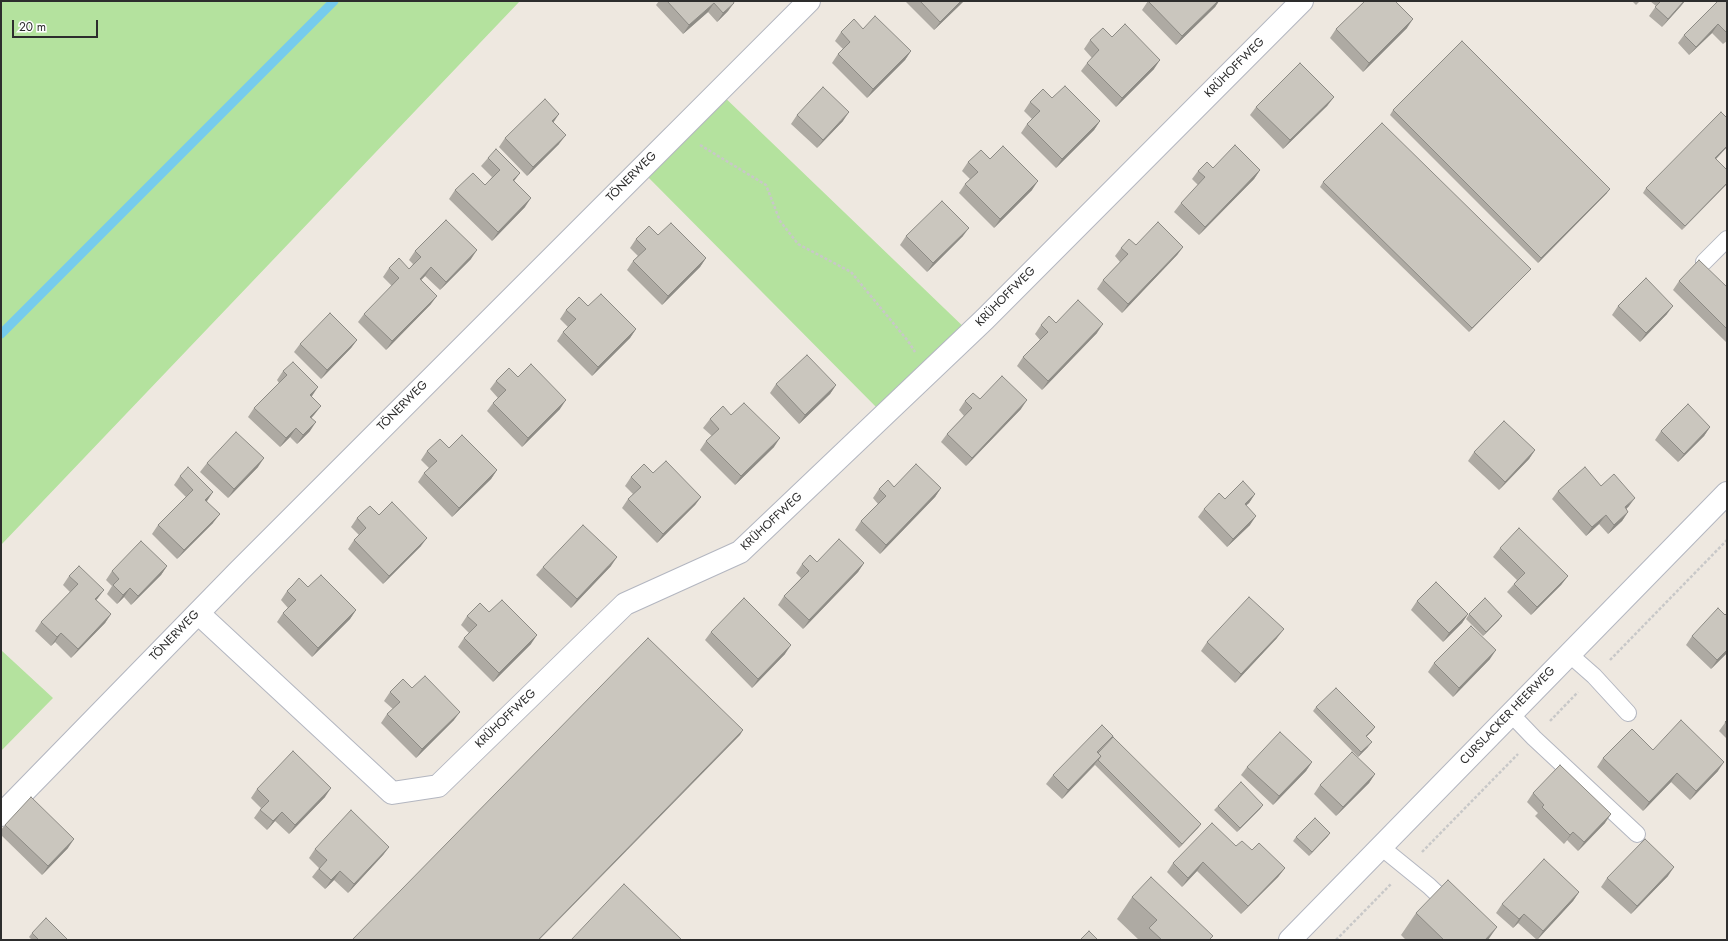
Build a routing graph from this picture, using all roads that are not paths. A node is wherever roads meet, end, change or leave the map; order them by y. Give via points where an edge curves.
1 (809, 1) edge
2 (1302, 1) edge
3 (1727, 239) edge
4 (1704, 262) dead end
5 (1727, 493) edge
6 (198, 613) junction
7 (1569, 654) junction
8 (1628, 713) dead end
9 (1511, 714) junction
10 (1, 815) edge
11 (1637, 834) dead end
12 (1381, 847) junction
13 (1462, 918) edge
14 (1290, 940) edge

1 - 6 street, TÖNERWEG
2 - 6 street, KRÜHOFFWEG via 991,313 740,552 626,604 438,786 392,793
3 - 4 lane
5 - 7 street, CURSLACKER HEERWEG
6 - 10 street, TÖNERWEG
7 - 8 lane via 1594,676
7 - 9 street, CURSLACKER HEERWEG
9 - 11 lane
9 - 12 street, CURSLACKER HEERWEG
12 - 13 lane via 1429,886
12 - 14 street, CURSLACKER HEERWEG

